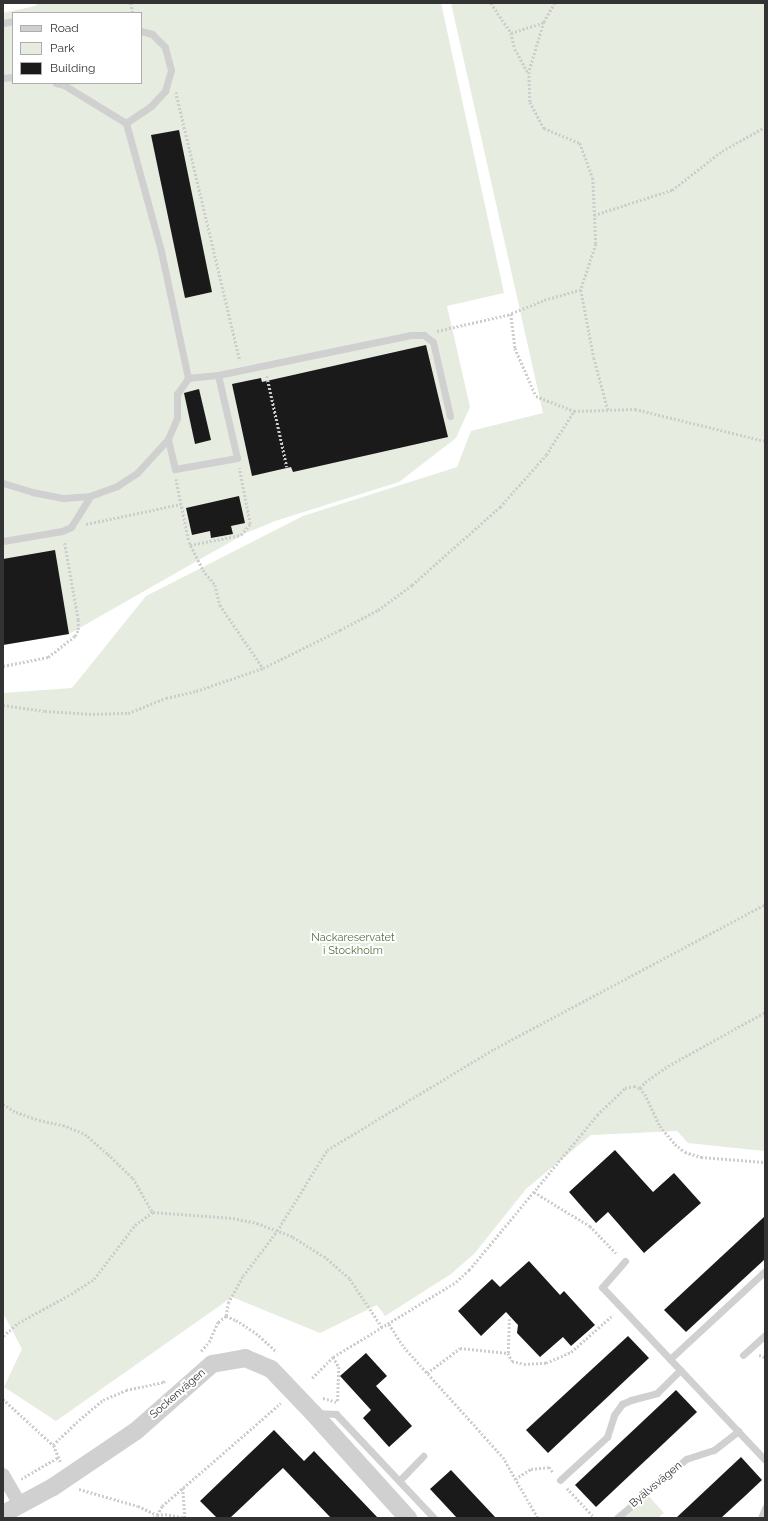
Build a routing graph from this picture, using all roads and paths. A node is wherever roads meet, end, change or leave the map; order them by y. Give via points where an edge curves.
1 (491, 3) edge
2 (555, 3) edge
3 (544, 22) junction
4 (142, 31) edge
5 (511, 33) junction
6 (171, 70) junction
7 (529, 72) junction
8 (60, 84) edge
9 (126, 123) junction
10 (765, 127) edge
11 (594, 215) junction
12 (581, 290) junction
13 (511, 314) junction
14 (424, 335) junction
15 (265, 365) junction
16 (242, 370) junction
17 (218, 375) junction
18 (188, 378) junction
19 (608, 410) junction
20 (574, 411) junction
21 (450, 416) dead end
22 (168, 439) junction
23 (765, 441) edge
24 (236, 458) junction
25 (287, 467) dead end
26 (175, 470) junction
27 (3, 483) edge
28 (90, 496) junction
29 (181, 504) junction
30 (71, 527) junction
31 (62, 531) junction
32 (3, 541) edge
33 (190, 544) junction
34 (3, 666) edge
35 (263, 668) junction
36 (3, 705) edge
37 (765, 904) edge
38 (765, 1012) edge
39 (640, 1088) junction
40 (3, 1104) edge
41 (765, 1162) edge
42 (534, 1192) junction
43 (153, 1212) junction
44 (277, 1231) junction
45 (625, 1261) joint
46 (765, 1271) edge
47 (621, 1307) junction
48 (226, 1316) junction
49 (509, 1319) dead end
50 (389, 1324) junction
51 (382, 1327) junction
52 (765, 1335) edge
53 (3, 1336) edge
54 (199, 1352) dead end
55 (278, 1353) dead end
56 (508, 1353) junction
57 (743, 1355) dead end
58 (333, 1357) junction
59 (670, 1360) junction
60 (680, 1370) junction
61 (427, 1374) junction
62 (168, 1378) dead end
63 (312, 1378) dead end
64 (3, 1399) edge
65 (338, 1402) junction
66 (281, 1403) dead end
67 (318, 1405) junction
68 (342, 1406) dead end
69 (738, 1431) junction
70 (53, 1445) junction
71 (423, 1456) dead end
72 (765, 1460) edge
73 (399, 1480) junction
74 (560, 1480) dead end
75 (6, 1481) edge
76 (183, 1488) junction
77 (80, 1490) dead end
78 (20, 1505) junction
79 (765, 1508) edge
80 (3, 1514) edge
81 (157, 1515) junction
82 (153, 1518) edge
83 (185, 1518) edge
84 (408, 1518) edge
85 (434, 1518) edge
86 (538, 1518) edge
87 (618, 1518) edge
88 (761, 1518) edge

1 - 5 path
2 - 3 path
3 - 5 path
3 - 7 path
4 - 6 lane via 152,34 165,47
5 - 7 path via 515,49
6 - 9 lane via 165,91 150,106
6 - 16 path
7 - 11 path via 530,102 544,128 580,143 593,178
8 - 9 lane
9 - 18 lane via 161,251
10 - 11 path via 722,151 672,190
11 - 12 path via 596,244
12 - 13 path
12 - 19 path via 594,358
13 - 14 path
13 - 20 path via 516,348 536,396
14 - 15 lane via 411,335
14 - 21 lane via 433,342
15 - 16 lane
15 - 25 path
16 - 17 lane
17 - 18 lane
17 - 24 lane
18 - 22 lane via 177,394 177,418
19 - 20 path
19 - 23 path via 635,409
20 - 35 path via 546,456 527,478 500,507 412,586 378,610
22 - 26 lane
22 - 28 lane via 137,473 117,486
24 - 26 lane
24 - 33 path via 250,524 241,535
26 - 29 path
27 - 28 lane via 63,498
28 - 30 lane
29 - 30 path
29 - 33 path
30 - 31 lane
31 - 32 lane
31 - 34 path via 78,630 75,636 48,657
33 - 35 path via 203,570 215,585 220,605
35 - 36 path via 196,691 166,698 128,713 45,711
37 - 44 path via 494,1049 327,1150
38 - 39 path via 668,1066
39 - 41 path via 660,1126 685,1152
39 - 42 path via 625,1088 597,1114
40 - 43 path via 16,1112 64,1125 84,1134 133,1178
42 - 45 path via 590,1226
42 - 50 path via 456,1282
43 - 44 path via 233,1218 257,1223
43 - 53 path via 135,1225 94,1279 18,1323
44 - 48 path via 243,1276 228,1304
44 - 51 path via 293,1237 324,1256 350,1279
45 - 47 lane via 602,1287
46 - 59 lane
47 - 56 path via 571,1352 546,1363 524,1364 512,1361
47 - 59 lane
48 - 54 path via 218,1322 209,1342
48 - 55 path via 256,1332
49 - 56 path
50 - 51 path
50 - 61 path
51 - 58 path
52 - 57 lane
56 - 61 path via 460,1348
58 - 63 path
58 - 65 path via 339,1367
59 - 60 lane
60 - 69 lane
60 - 74 lane via 657,1393 622,1404 614,1415 607,1437
61 - 86 path via 503,1457
62 - 70 path via 163,1382 126,1390 104,1400
64 - 70 path
65 - 67 path
65 - 68 path
66 - 76 path
67 - 73 lane via 336,1414
67 - 78 street, Sockenvägen via 271,1369 245,1358 212,1364 136,1431 53,1487
67 - 84 street, Sockenvägen
69 - 72 lane
69 - 87 lane, Byälvsvägen via 714,1450 686,1459
70 - 75 path via 57,1458
71 - 73 lane
73 - 85 lane
75 - 78 street
76 - 81 path via 162,1506
76 - 83 path
77 - 81 path via 138,1506
78 - 80 street, Sockenvägen
79 - 88 lane
81 - 82 path
81 - 83 path

